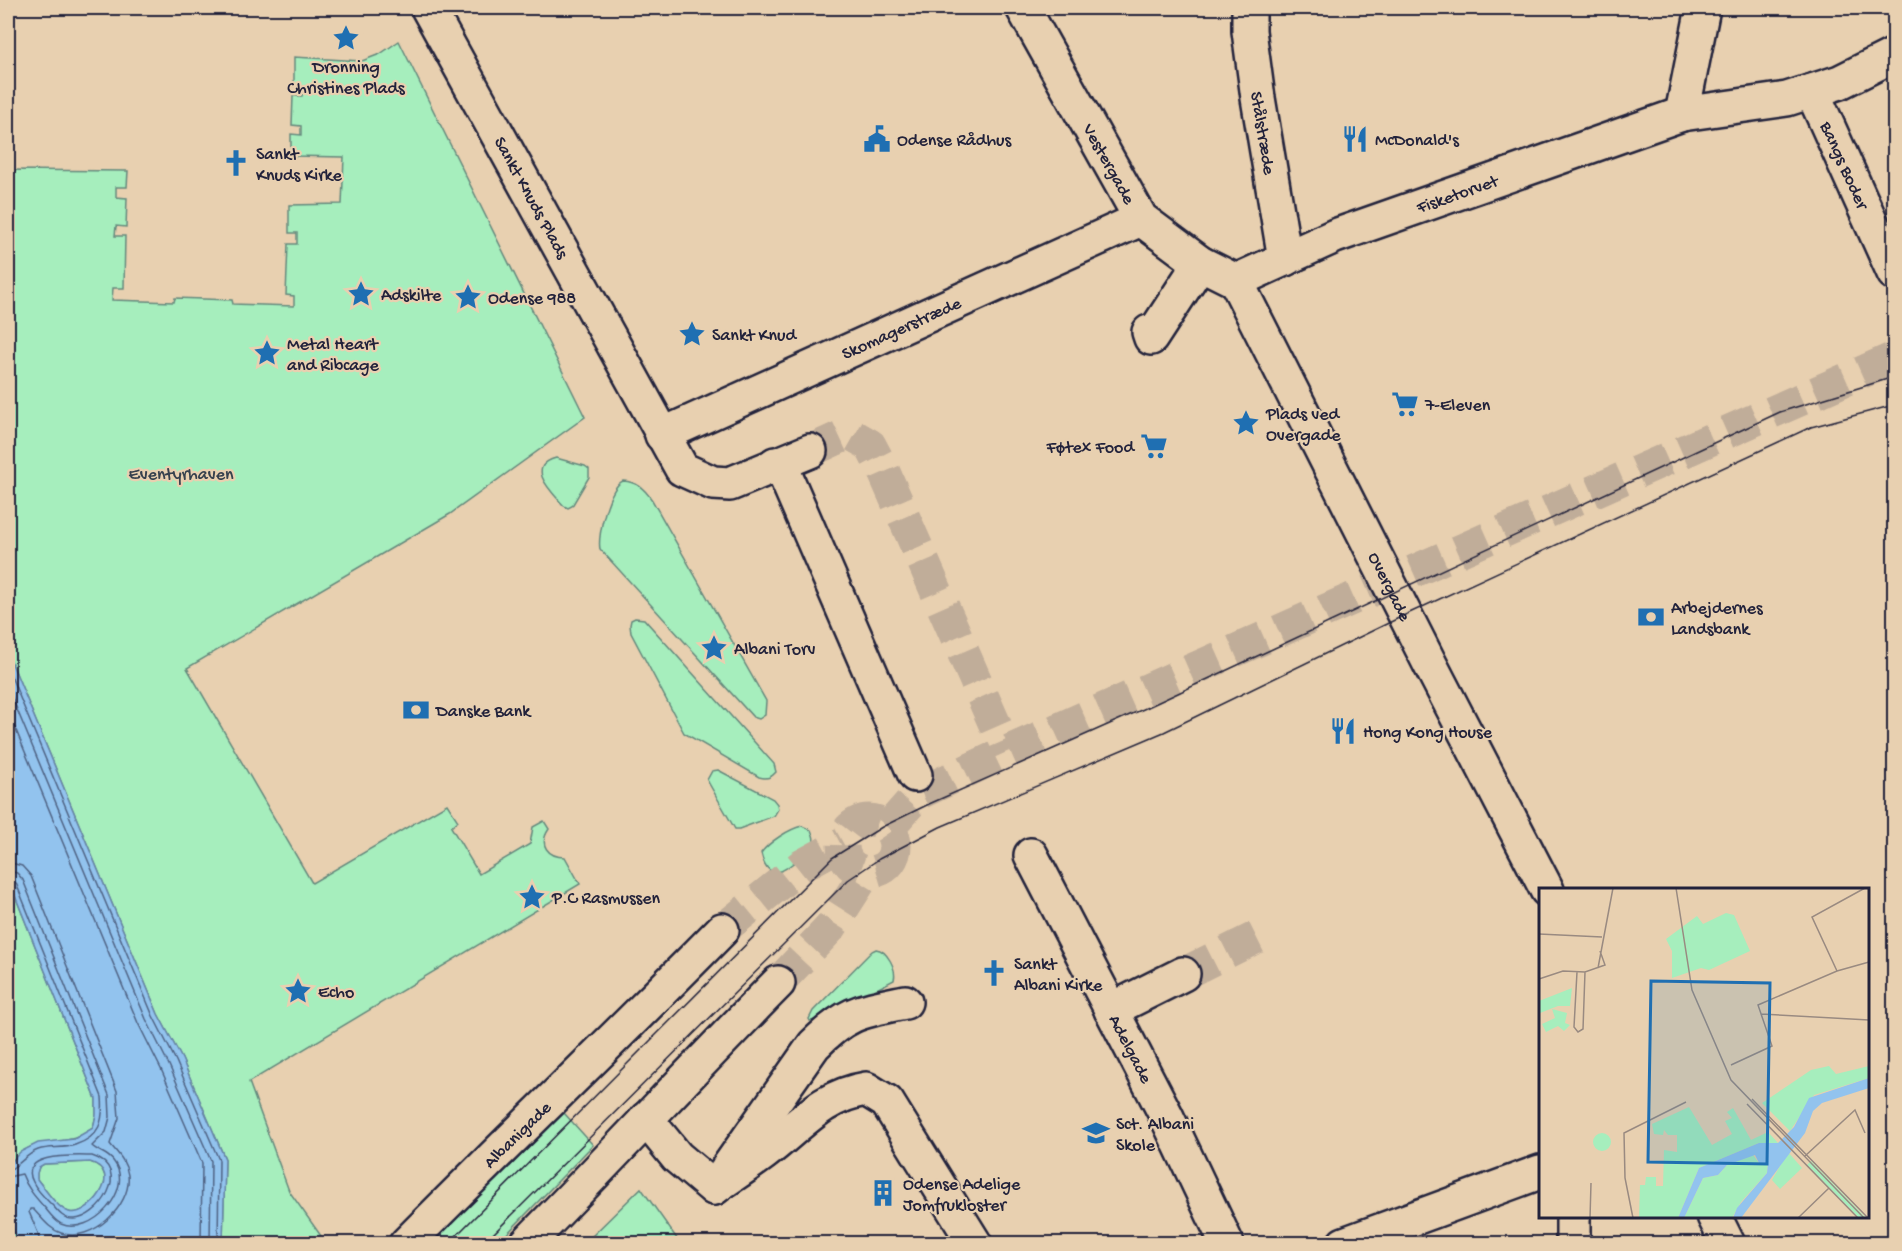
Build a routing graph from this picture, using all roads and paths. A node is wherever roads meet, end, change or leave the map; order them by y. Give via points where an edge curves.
1 (1023, 8) edge
2 (1249, 8) edge
3 (1703, 8) edge
4 (428, 9) edge
5 (1894, 55) edge
6 (1826, 86) junction
7 (1682, 114) junction
8 (1140, 219) junction
9 (1285, 258) junction
10 (1200, 263) junction
11 (1894, 273) edge
12 (1236, 281) junction
13 (1149, 332) dead end
14 (662, 435) junction
15 (810, 451) tunnel mouth
16 (775, 464) junction
17 (915, 775) dead end
18 (1031, 855) dead end
19 (1546, 888) edge
20 (722, 930) tunnel mouth
21 (1183, 974) tunnel mouth
22 (777, 983) tunnel mouth
23 (905, 1002) dead end
24 (1111, 1010) junction
25 (646, 1119) junction
26 (1539, 1172) edge
27 (714, 1188) junction
28 (1573, 1218) edge
29 (1715, 1218) edge
30 (406, 1244) edge
31 (526, 1244) edge
32 (975, 1244) edge
33 (1227, 1244) edge
34 (1344, 1244) edge
35 (1573, 1244) edge
36 (1728, 1244) edge

1 - 8 street, Vestergade
2 - 9 street, Stålstræde via 1258,98
3 - 7 street
4 - 14 street, Sankt Knuds Plads
5 - 6 street, Fisketorvet
6 - 7 street, Fisketorvet via 1787,99
6 - 11 street, Bangs Boder
7 - 9 street, Fisketorvet via 1335,236
8 - 10 street, Vestergade
8 - 14 street, Skomagerstræde
9 - 12 street, Fisketorvet
10 - 12 street, Vestergade
10 - 13 street via 1151,338
12 - 19 street, Overgade
14 - 16 street via 682,469 713,483 730,484
15 - 16 street
16 - 17 street via 782,468
18 - 24 street, Adelgade
20 - 30 street, Albanigade
21 - 24 street
22 - 25 street
23 - 27 street via 859,1011 831,1027 814,1045
24 - 33 street, Adelgade
25 - 27 street via 677,1157
25 - 31 street
26 - 34 street
27 - 32 street via 766,1152 810,1113 849,1091 866,1089 886,1102
28 - 35 street
29 - 36 street

